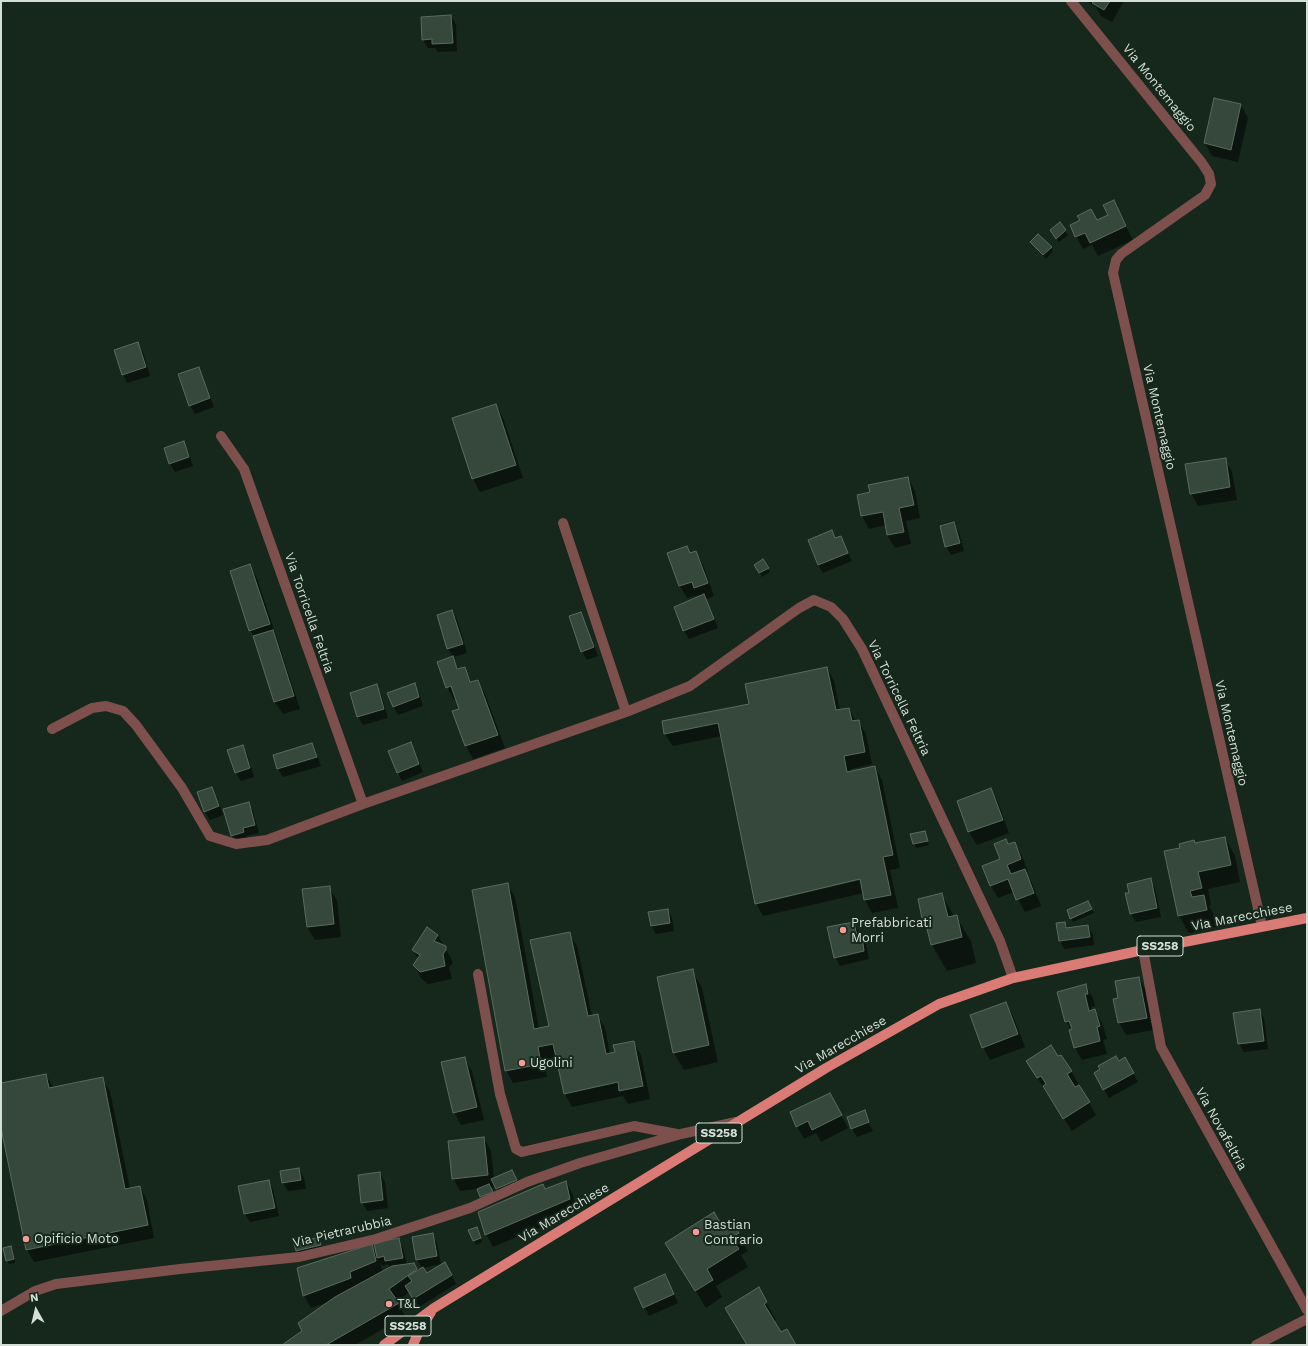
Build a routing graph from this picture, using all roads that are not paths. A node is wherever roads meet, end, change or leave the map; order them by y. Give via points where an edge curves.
1 (1071, 1) edge
2 (221, 436) dead end
3 (563, 523) dead end
4 (626, 712) junction
5 (52, 729) dead end
6 (363, 804) junction
7 (1307, 918) edge
8 (1262, 926) junction
9 (1143, 950) junction
10 (478, 974) dead end
11 (1013, 978) junction
12 (737, 1122) junction
13 (681, 1134) junction
14 (434, 1308) junction
15 (1307, 1310) edge
16 (1, 1311) edge
17 (1307, 1319) edge
18 (384, 1345) edge
19 (413, 1345) edge
20 (1256, 1345) edge

1 - 8 street, Via Montemaggio via 1209,174 1211,184 1206,195 1121,254 1116,260 1113,273
2 - 6 street, Via Torricella Feltria via 244,469
3 - 4 street
4 - 6 street, Via Torricella Feltria
4 - 11 street, Via Torricella Feltria via 690,686 814,600 831,607 843,619 862,649 1000,941
5 - 6 street, Via Torricella Feltria via 92,708 106,706 123,711 182,788 210,836 236,844 267,840
7 - 8 main road, Via Marecchiese / SS258
8 - 9 main road, Via Marecchiese / SS258
9 - 11 main road, Via Marecchiese / SS258
9 - 15 street, Via Novafeltria via 1161,1047
10 - 13 street, Via Pietrarubbia via 500,1094 516,1149 522,1152 634,1126
11 - 12 main road, Via Marecchiese / SS258 via 939,1004 830,1065
12 - 13 street, Via Pietrarubbia
12 - 14 main road, Via Marecchiese / SS258
13 - 16 street, Via Pietrarubbia via 580,1163 527,1182 470,1208 376,1239 299,1257 56,1284 35,1291
14 - 18 main road, Via Marecchiese / SS258
14 - 19 main road, Via Marecchiese / SS258
17 - 20 street

